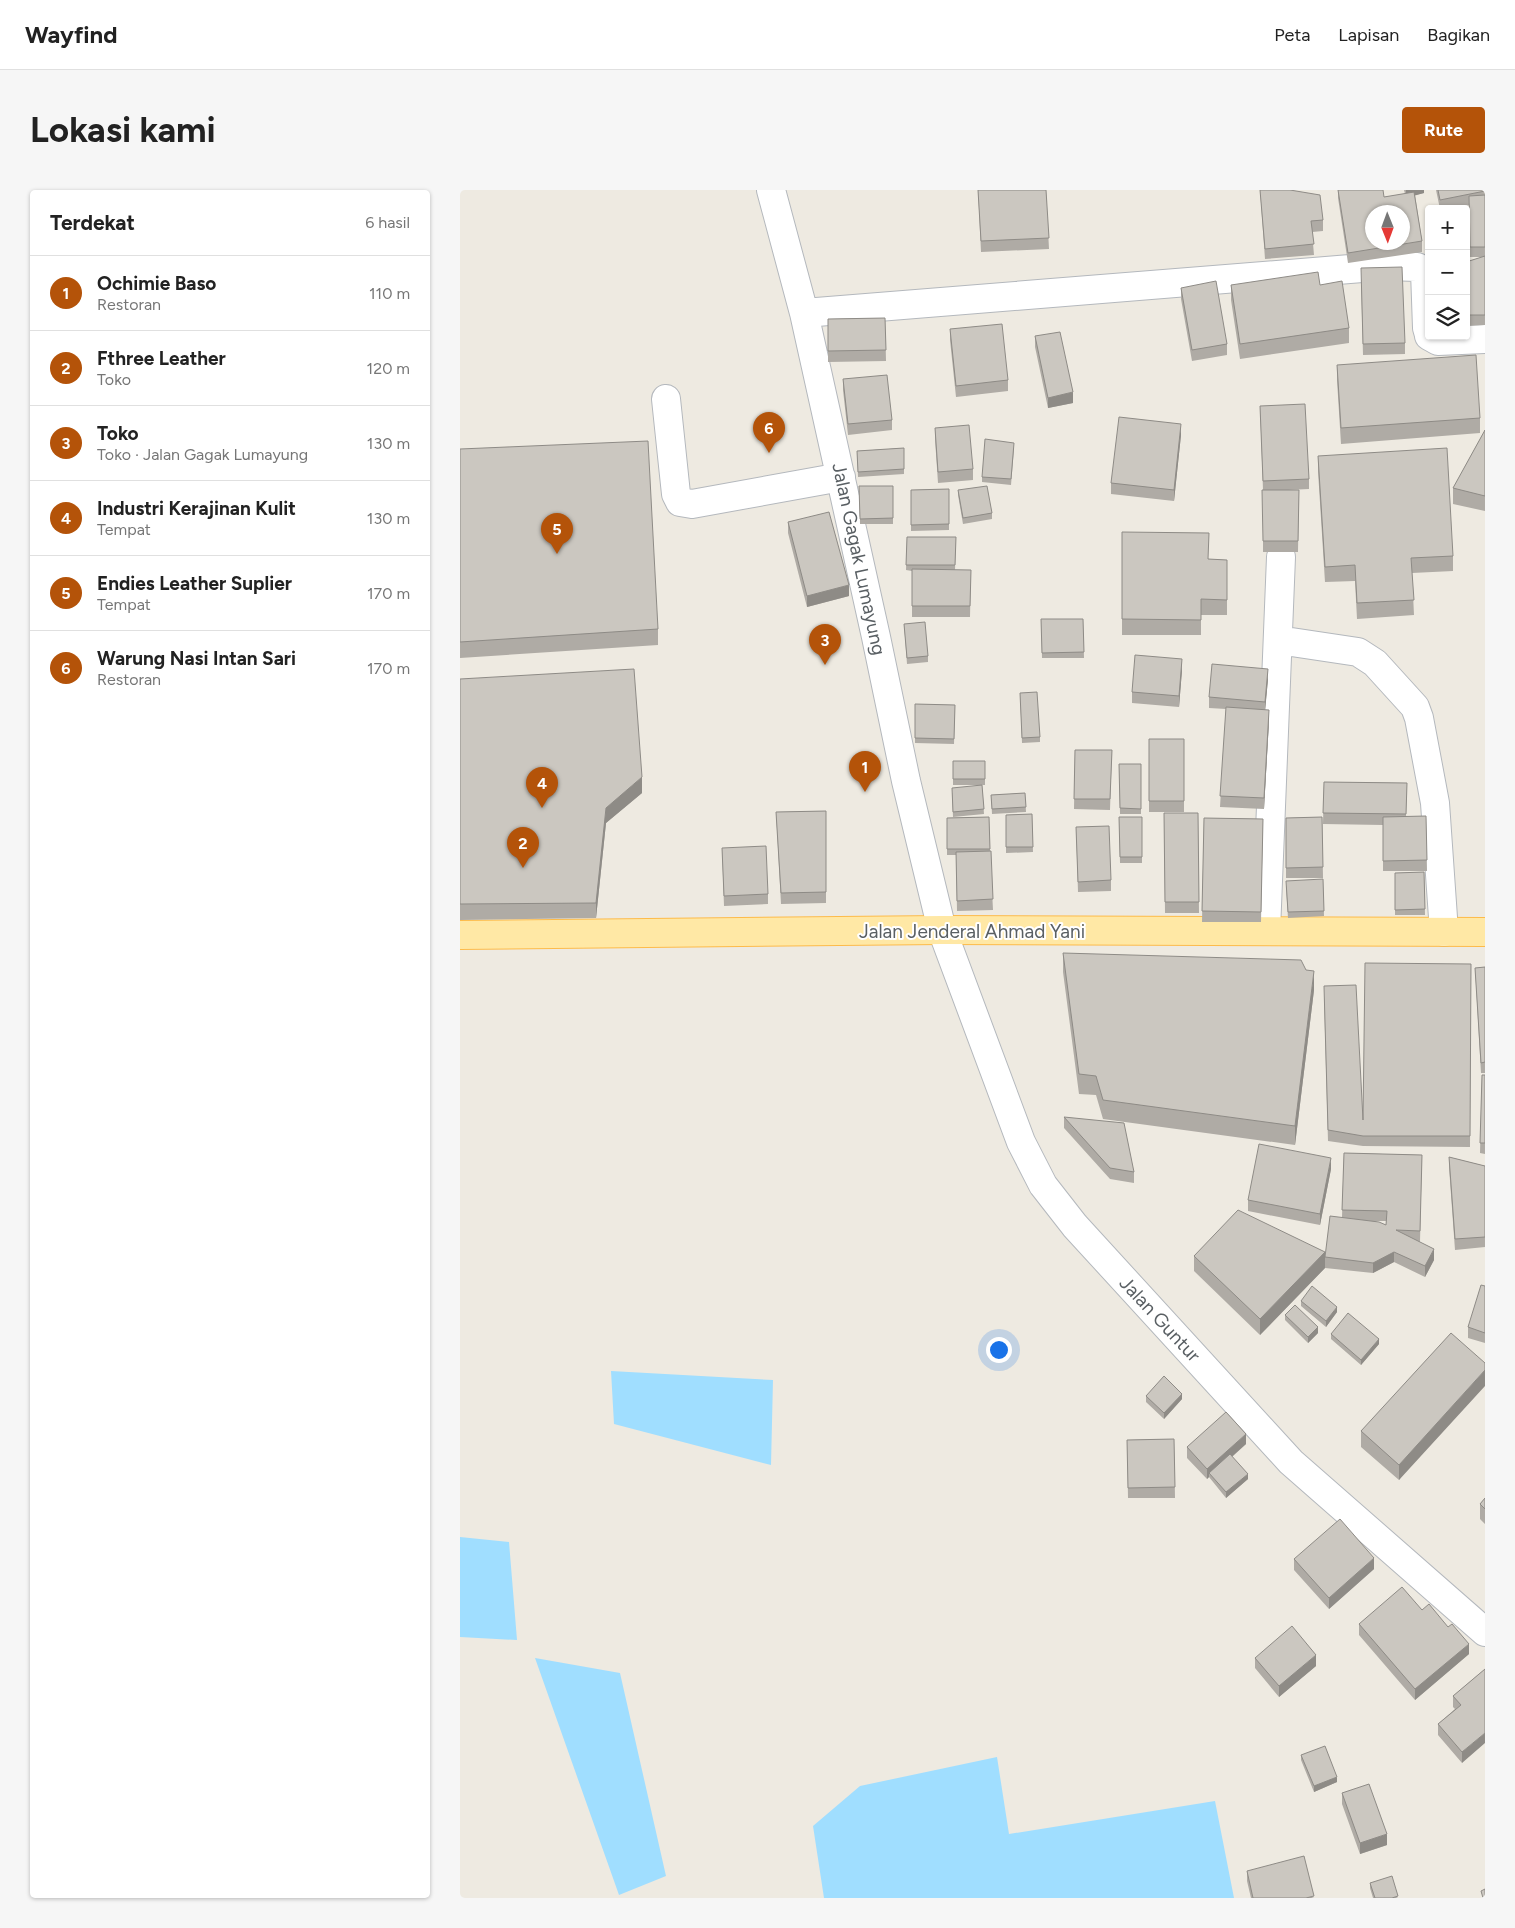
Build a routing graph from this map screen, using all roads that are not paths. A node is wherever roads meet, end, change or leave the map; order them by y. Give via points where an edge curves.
1 (770, 190) edge
2 (1426, 295) edge
3 (804, 313) junction
4 (1485, 339) edge
5 (1436, 340) edge
6 (1462, 340) edge
7 (1470, 340) edge
8 (666, 399) dead end
9 (841, 477) junction
10 (1282, 557) edge
11 (1278, 640) junction
12 (942, 930) junction
13 (1266, 931) junction
14 (1444, 932) junction
15 (1485, 932) edge
16 (460, 935) edge
17 (1485, 1632) edge

1 - 3 street, Jalan Gagak Lumayung
2 - 3 street via 1425,271 1387,266
3 - 9 street, Jalan Gagak Lumayung
4 - 7 street
5 - 6 street
8 - 9 street via 676,494 680,502 692,504
9 - 12 street, Jalan Gagak Lumayung via 906,781
10 - 11 street
11 - 13 street
11 - 14 street via 1358,652 1375,663 1415,708 1435,803
12 - 13 main road, Jalan Jenderal Ahmad Yani
12 - 16 main road, Jalan Jenderal Ahmad Yani
12 - 17 street, Jalan Guntur via 1021,1142 1043,1185 1075,1226 1291,1462
13 - 14 main road, Jalan Jenderal Ahmad Yani
14 - 15 main road, Jalan Jenderal Ahmad Yani

